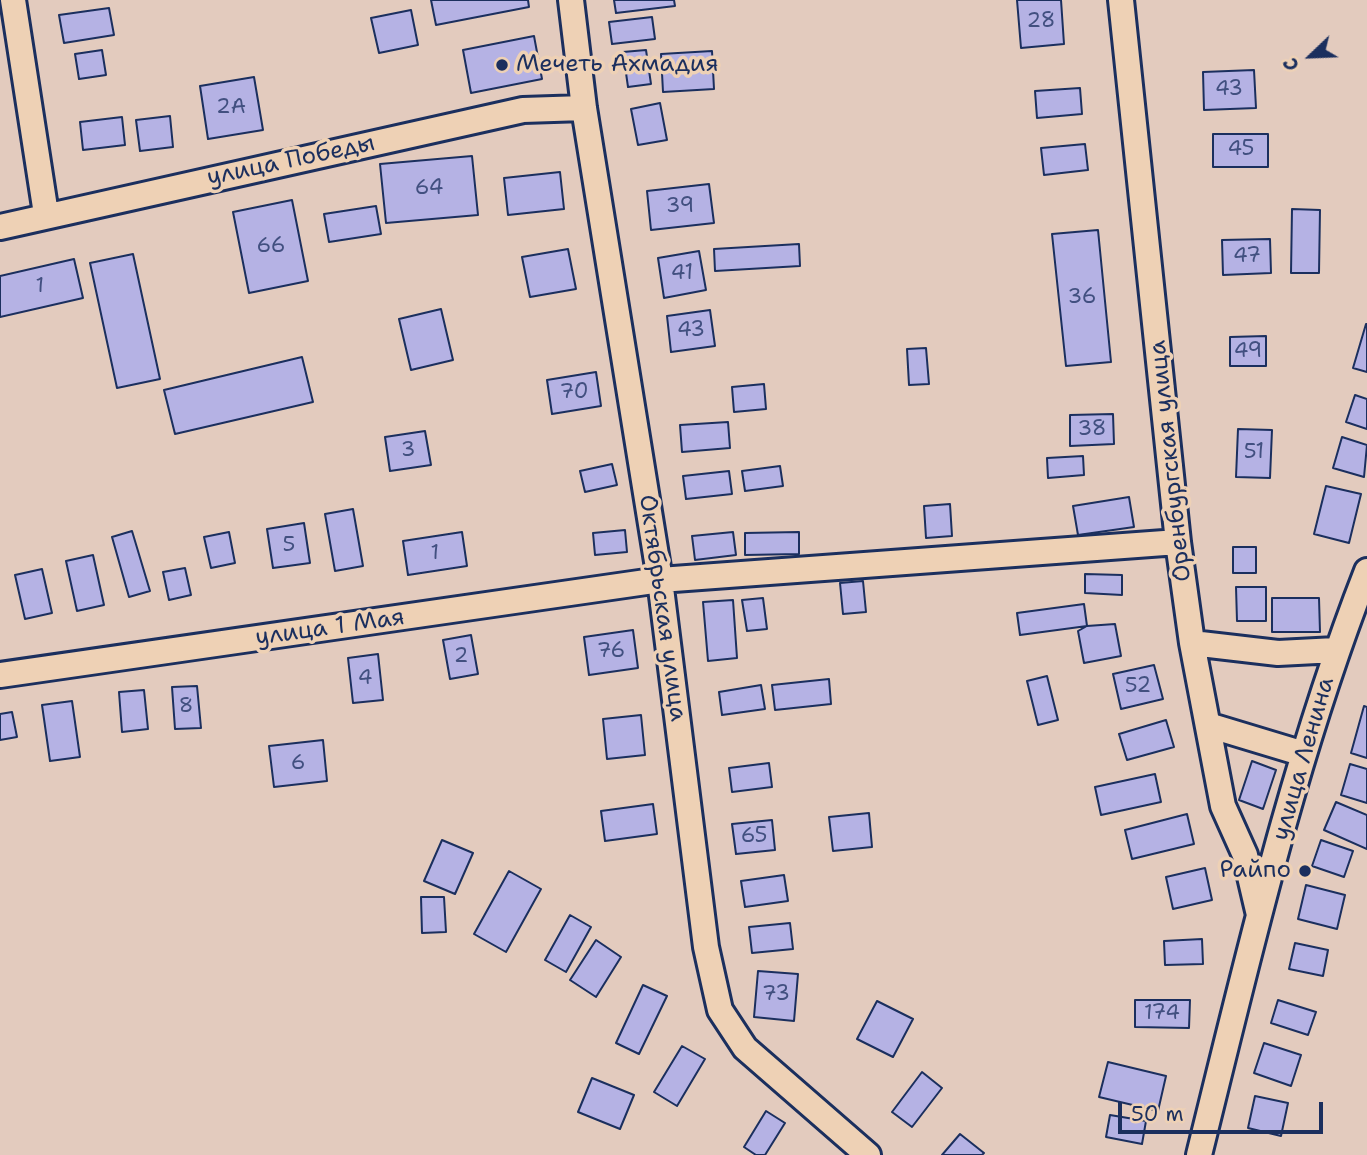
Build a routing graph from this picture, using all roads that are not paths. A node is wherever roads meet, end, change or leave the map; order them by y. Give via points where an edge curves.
1 (13, 0) edge
2 (571, 0) edge
3 (1121, 0) edge
4 (584, 107) junction
5 (46, 214) junction
6 (0, 227) edge
7 (1178, 542) junction
8 (1367, 571) edge
9 (660, 580) junction
10 (1192, 643) junction
11 (1336, 650) junction
12 (0, 675) edge
13 (1208, 725) junction
14 (1304, 754) junction
15 (1259, 915) junction
16 (868, 1155) edge
17 (1199, 1155) edge

1 - 5 street
2 - 4 street, Октябрьская улица
3 - 7 street, Оренбургская улица
4 - 5 street, улица Победы via 523,110
4 - 9 street, Октябрьская улица
5 - 6 street, улица Победы
7 - 9 street, улица 1 Мая
7 - 10 street, Оренбургская улица
8 - 11 street, улица Ленина
9 - 12 street, улица 1 Мая
9 - 16 street, Октябрьская улица via 706,947 720,1010 745,1048
10 - 11 street via 1278,653
10 - 13 street, Оренбургская улица
11 - 14 street, улица Ленина
13 - 14 street
13 - 15 street, Оренбургская улица via 1223,806 1245,855
14 - 15 street, улица Ленина
15 - 17 street, улица Ленина

